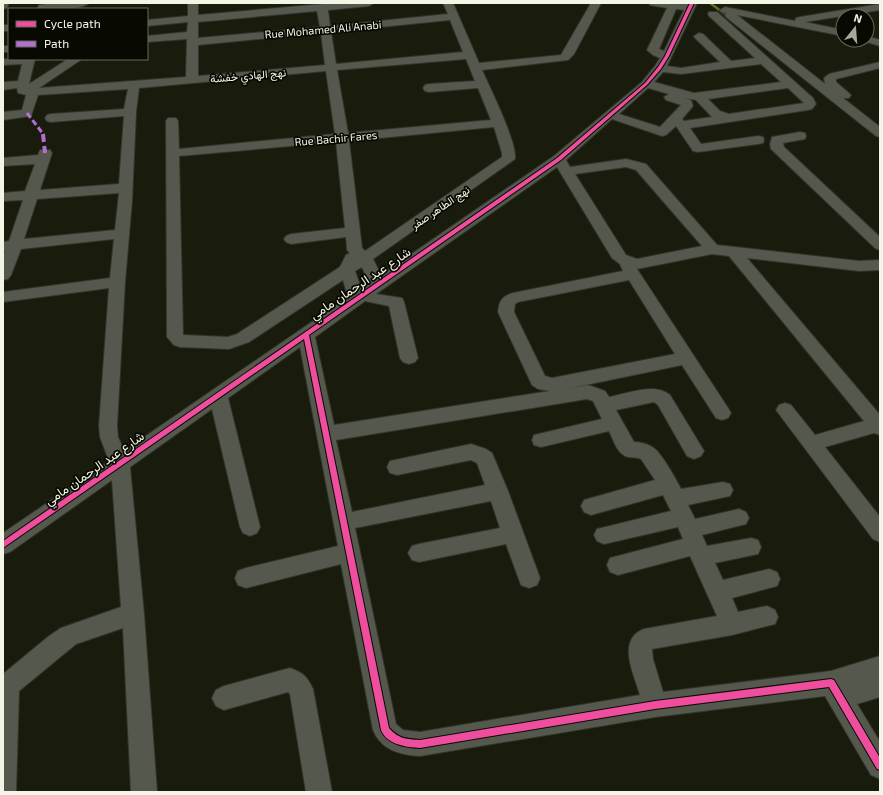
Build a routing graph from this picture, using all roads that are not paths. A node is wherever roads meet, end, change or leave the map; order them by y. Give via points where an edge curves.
1 (4, 3) edge
2 (84, 3) edge
3 (193, 3) edge
4 (369, 3) edge
5 (448, 3) edge
6 (596, 3) edge
7 (654, 3) edge
8 (674, 4) edge
9 (3, 6) edge
10 (43, 6) edge
11 (880, 6) edge
12 (322, 7) junction
13 (698, 7) edge
14 (724, 10) junction
15 (454, 17) junction
16 (193, 19) junction
17 (791, 22) junction
18 (148, 23) edge
19 (325, 29) junction
20 (835, 31) edge
21 (699, 36) dead end
22 (193, 38) junction
23 (148, 39) edge
24 (470, 55) junction
25 (20, 60) edge
26 (29, 60) edge
27 (74, 60) edge
28 (764, 60) junction
29 (3, 62) edge
30 (663, 62) junction
31 (729, 65) junction
32 (880, 65) edge
33 (332, 67) junction
34 (475, 67) junction
35 (192, 79) junction
36 (482, 84) junction
37 (790, 84) junction
38 (134, 85) junction
39 (3, 86) edge
40 (644, 86) junction
41 (429, 88) dead end
42 (27, 89) junction
43 (699, 97) junction
44 (130, 112) junction
45 (612, 115) junction
46 (3, 116) edge
47 (51, 118) dead end
48 (728, 118) junction
49 (172, 121) dead end
50 (880, 122) edge
51 (499, 123) junction
52 (679, 123) junction
53 (880, 133) edge
54 (800, 136) dead end
55 (342, 137) junction
56 (758, 140) dead end
57 (174, 153) junction
58 (3, 162) edge
59 (563, 165) junction
60 (125, 188) junction
61 (32, 194) junction
62 (3, 197) edge
63 (353, 232) junction
64 (122, 234) junction
65 (291, 238) dead end
66 (9, 245) edge
67 (880, 245) edge
68 (712, 248) junction
69 (733, 251) junction
70 (360, 254) junction
71 (880, 265) edge
72 (629, 268) junction
73 (347, 269) junction
74 (3, 275) edge
75 (117, 282) junction
76 (378, 286) junction
77 (3, 297) edge
78 (361, 298) junction
79 (306, 334) junction
80 (409, 358) dead end
81 (687, 358) junction
82 (218, 395) junction
83 (604, 405) junction
84 (785, 410) dead end
85 (722, 413) dead end
86 (614, 423) junction
87 (878, 426) edge
88 (326, 434) junction
89 (541, 440) dead end
90 (811, 444) junction
91 (694, 452) dead end
92 (120, 464) junction
93 (397, 467) dead end
94 (723, 490) dead end
95 (498, 491) junction
96 (591, 506) dead end
97 (739, 518) dead end
98 (343, 522) junction
99 (686, 522) junction
100 (250, 527) dead end
101 (880, 533) edge
102 (512, 534) junction
103 (604, 535) dead end
104 (3, 545) edge
105 (751, 547) dead end
106 (349, 553) junction
107 (419, 553) dead end
108 (618, 565) dead end
109 (246, 578) dead end
110 (529, 578) dead end
111 (769, 579) dead end
112 (717, 592) junction
113 (133, 614) junction
114 (767, 617) dead end
115 (732, 624) junction
116 (880, 667) edge
117 (880, 685) edge
118 (5, 687) edge
119 (836, 690) junction
120 (224, 698) dead end
121 (655, 706) junction
122 (880, 766) edge
123 (3, 792) edge
124 (144, 792) edge
125 (318, 792) edge

1 - 9 street
2 - 10 street
3 - 16 street
4 - 12 street
5 - 15 street, نهج الطاهر صفر
6 - 34 street via 564,58
7 - 8 street
8 - 13 street
8 - 30 street via 653,50
11 - 17 street
12 - 16 street
12 - 19 street
13 - 14 street
13 - 28 street
13 - 30 street, شارع عبد الرحمان مامي
14 - 17 street
14 - 53 street
15 - 19 street, Rue Mohamed Ali Anabi via 389,27
15 - 24 street, نهج الطاهر صفر
16 - 18 street
16 - 22 street
17 - 20 street
19 - 22 street, Rue Mohamed Ali Anabi
19 - 33 street
21 - 31 street
22 - 23 street, Rue Mohamed Ali Anabi
22 - 35 street
24 - 33 street, نهج الهادي خفشة
24 - 34 street, نهج الطاهر صفر
25 - 29 street
26 - 42 street
27 - 42 street
28 - 31 street
28 - 37 street
30 - 31 street via 681,71
30 - 40 street, شارع عبد الرحمان مامي
32 - 50 street via 830,78 830,83
33 - 35 street, نهج الهادي خفشة
33 - 55 street
34 - 36 street, نهج الطاهر صفر
35 - 38 street, نهج الهادي خفشة
36 - 41 street
36 - 51 street, نهج الطاهر صفر
37 - 43 street
37 - 48 street via 809,101 808,106
38 - 42 street, نهج الهادي خفشة
38 - 44 street
39 - 42 street, نهج الهادي خفشة
40 - 43 street
40 - 45 street, شارع عبد الرحمان مامي
40 - 52 street via 687,104
42 - 46 street via 27,113
43 - 48 street via 716,114
44 - 47 street
44 - 60 street
45 - 52 street via 662,132
45 - 59 street, شارع عبد الرحمان مامي
48 - 52 street
49 - 57 street
51 - 55 street, Rue Bachir Fares
51 - 70 street, نهج الطاهر صفر via 509,153 505,162
52 - 56 street via 698,148
54 - 67 street via 776,140 776,144
55 - 57 street, Rue Bachir Fares
55 - 63 street
57 - 73 street via 175,337 180,341 229,343 243,338
58 - 61 street via 44,156
59 - 68 street via 626,163 641,167
59 - 72 street via 620,258
59 - 76 street, شارع عبد الرحمان مامي
60 - 61 street
60 - 64 street
61 - 62 street
61 - 66 street
63 - 65 street
63 - 70 street
64 - 66 street
64 - 75 street
66 - 74 street
68 - 69 street
68 - 72 street via 636,264
69 - 71 street via 859,266
69 - 87 street
70 - 73 street
70 - 76 street
72 - 81 street
72 - 81 street via 513,298 507,302 506,312 538,380 552,385
73 - 78 street
75 - 77 street
75 - 92 street via 108,426 109,437
76 - 78 street, شارع عبد الرحمان مامي
78 - 79 street, شارع عبد الرحمان مامي
78 - 80 street via 396,302
79 - 82 street, شارع عبد الرحمان مامي
79 - 88 street
81 - 85 street
82 - 92 street, شارع عبد الرحمان مامي
82 - 100 street
83 - 86 street
83 - 88 street via 599,396 588,392
83 - 91 street via 659,396 664,400
84 - 90 street
86 - 89 street
86 - 99 street via 627,448 648,454
87 - 90 street
88 - 98 street
90 - 101 street
92 - 104 street, شارع عبد الرحمان مامي
92 - 113 street
93 - 95 street via 471,452 485,458
94 - 99 street
95 - 98 street
95 - 102 street
96 - 99 street
97 - 99 street
98 - 106 street
99 - 103 street
99 - 105 street
99 - 108 street
99 - 112 street
102 - 107 street
102 - 110 street
106 - 109 street
106 - 121 street via 385,730 392,739 420,744
111 - 112 street
112 - 115 street
113 - 118 street via 69,636
113 - 124 street
114 - 115 street
115 - 121 street via 644,640 640,644 640,659
116 - 119 street
117 - 119 street
118 - 123 street
119 - 121 street
119 - 122 street
120 - 125 street via 290,680 295,682 301,689

